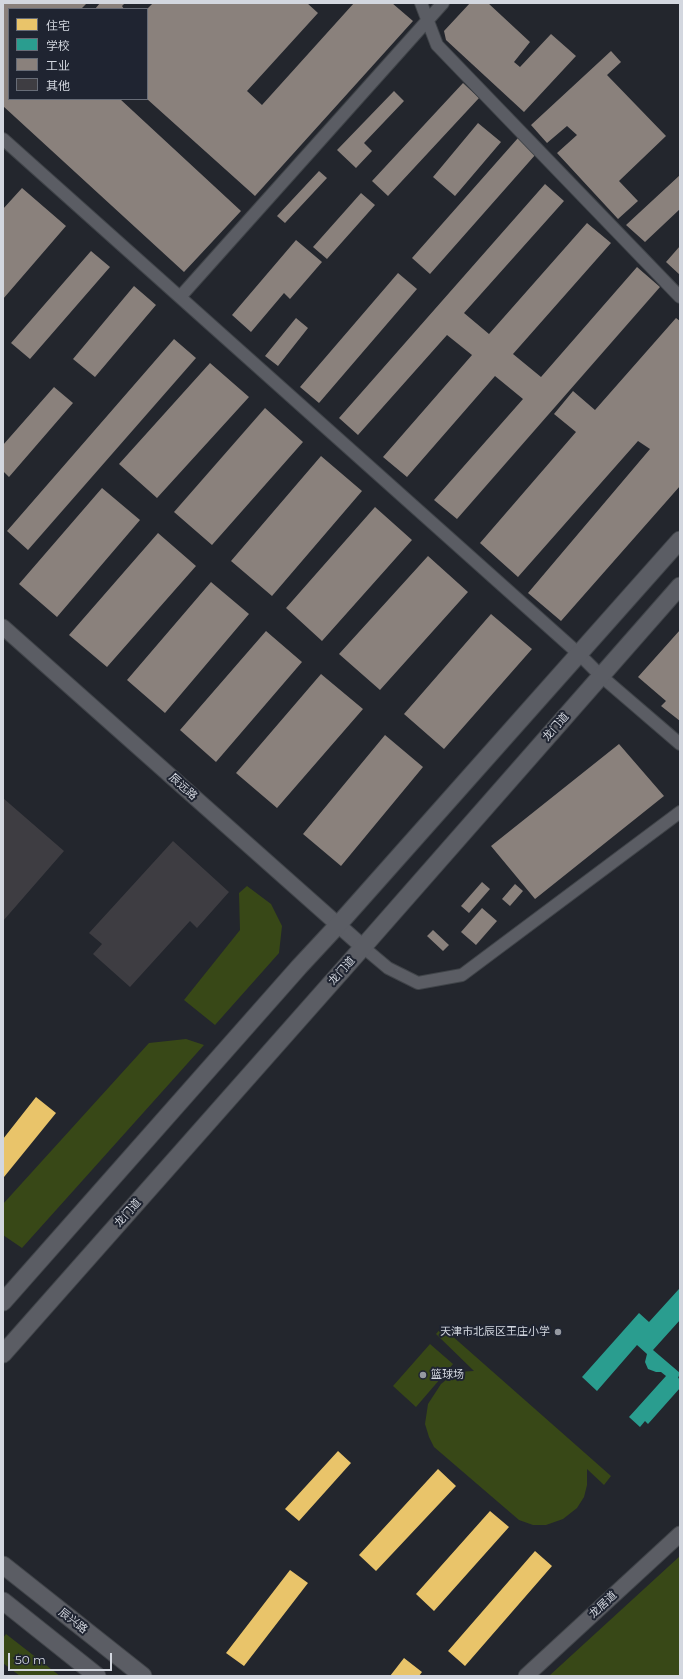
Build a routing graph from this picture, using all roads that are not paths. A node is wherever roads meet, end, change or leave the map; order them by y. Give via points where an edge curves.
1 (421, 3) edge
2 (443, 3) edge
3 (428, 21) junction
4 (3, 139) edge
5 (180, 297) junction
6 (680, 297) edge
7 (680, 540) edge
8 (680, 586) edge
9 (3, 627) edge
10 (579, 654) junction
11 (601, 676) junction
12 (680, 744) edge
13 (680, 812) edge
14 (338, 925) junction
15 (363, 947) junction
16 (3, 1302) edge
17 (3, 1354) edge
18 (680, 1534) edge
19 (3, 1564) edge
20 (3, 1601) edge
21 (97, 1676) edge
22 (143, 1676) edge
23 (526, 1676) edge

1 - 3 street
2 - 3 street
3 - 5 street
3 - 6 street via 437,46
4 - 5 street
5 - 10 street
7 - 10 main road
8 - 11 main road, 龙门道
9 - 14 street, 辰远路
10 - 11 street
10 - 14 main road
11 - 12 street
11 - 15 main road, 龙门道
13 - 15 street via 462,975 418,983 388,968
14 - 15 street, 辰远路
14 - 16 main road
15 - 17 main road, 龙门道
18 - 23 street, 龙居道
19 - 22 main road, 辰兴路
20 - 21 main road

